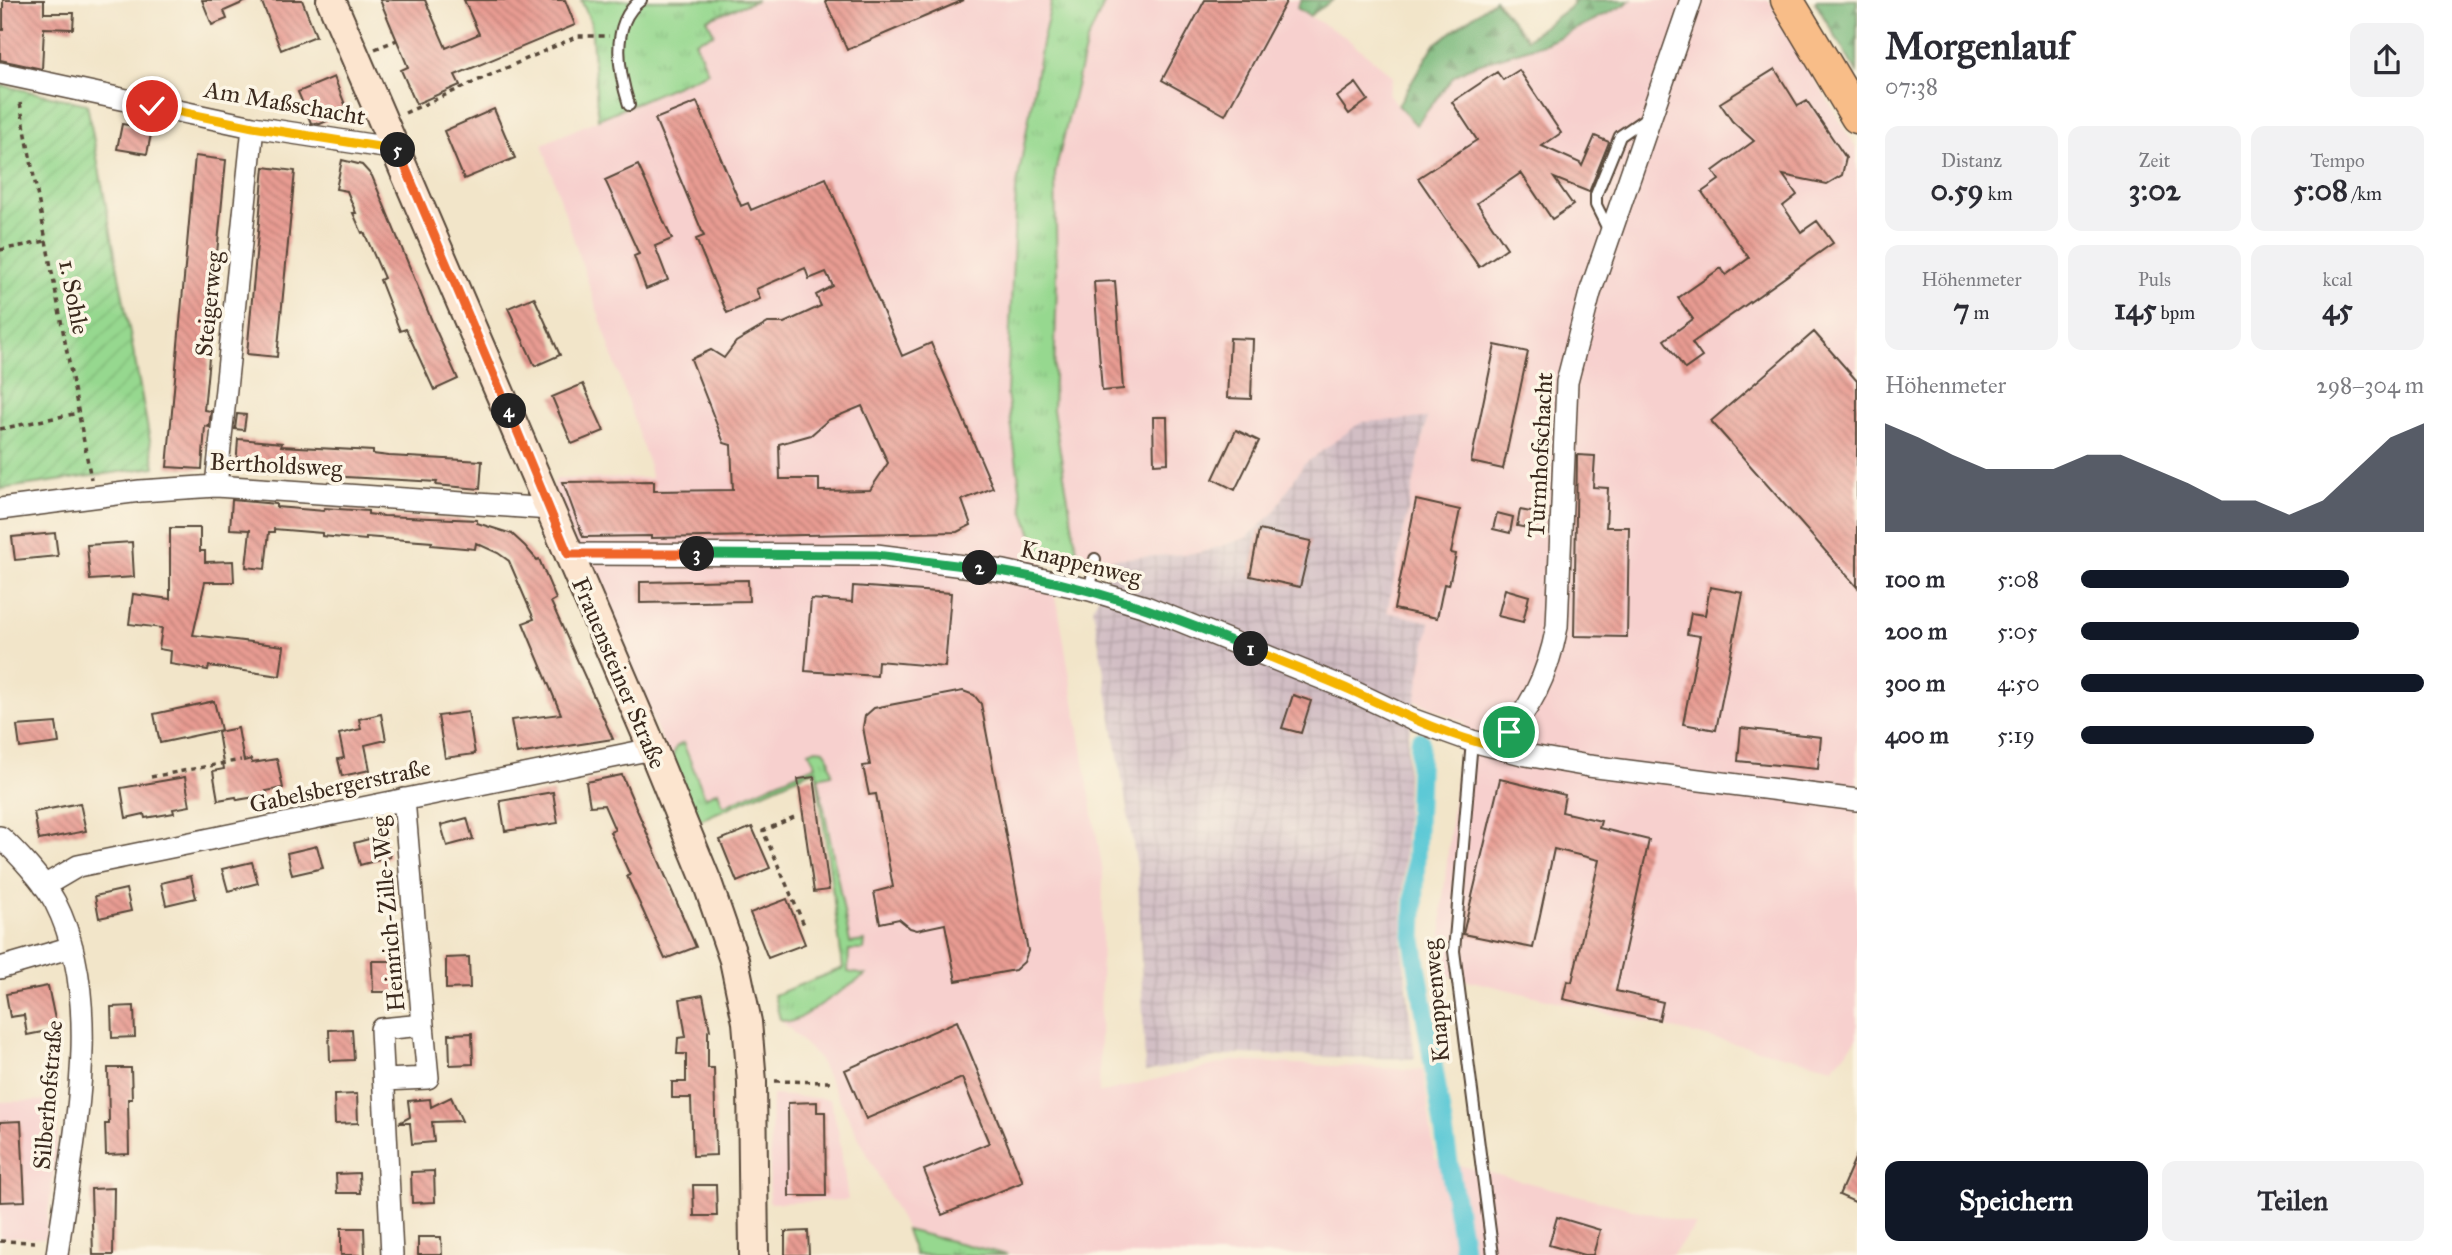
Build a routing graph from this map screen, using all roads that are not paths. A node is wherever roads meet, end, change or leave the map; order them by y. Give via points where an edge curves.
1 (331, 0) edge
2 (641, 0) edge
3 (1691, 0) edge
4 (1787, 0) edge
5 (0, 73) edge
6 (629, 105) dead end
7 (1857, 117) edge
8 (253, 127) junction
9 (397, 149) junction
10 (216, 486) junction
11 (0, 509) edge
12 (550, 509) junction
13 (568, 554) junction
14 (1095, 559) dead end
15 (1090, 590) junction
16 (1472, 741) junction
17 (1496, 747) junction
18 (652, 749) junction
19 (404, 799) junction
20 (1857, 800) edge
21 (0, 837) edge
22 (44, 886) junction
23 (72, 947) junction
24 (0, 968) edge
25 (423, 1025) junction
26 (384, 1080) junction
27 (58, 1248) edge
28 (392, 1255) edge
29 (754, 1255) edge
30 (1493, 1255) edge

1 - 9 main road, Frauensteiner Straße
2 - 6 lane via 621,36 619,56
3 - 17 street, Turmhofschacht via 1590,293 1567,383 1557,627 1546,672 1530,706
4 - 7 main road
5 - 8 street, Am Maßschacht
8 - 9 street, Am Maßschacht
8 - 10 street, Steigerweg
9 - 12 main road, Frauensteiner Straße
10 - 11 street, Bertholdsweg
10 - 12 street, Bertholdsweg
12 - 13 main road, Frauensteiner Straße
13 - 15 street, Knappenweg via 876,555 1004,571
13 - 18 main road, Frauensteiner Straße
14 - 15 lane
15 - 16 street, Knappenweg via 1217,634
16 - 17 street, Knappenweg
16 - 30 lane, Knappenweg via 1454,951
17 - 20 street, Knappenweg via 1627,771
18 - 19 street, Gabelsbergerstraße
18 - 29 main road, Frauensteiner Straße via 707,882 742,992 752,1082
19 - 22 street, Gabelsbergerstraße via 78,866
19 - 25 street, Heinrich-Zille-Weg
21 - 22 street, Silberhofstraße
22 - 23 street, Silberhofstraße
23 - 24 street
23 - 27 street, Silberhofstraße via 82,1001 81,1069
25 - 26 street, Heinrich-Zille-Weg via 381,1029
25 - 26 street, Heinrich-Zille-Weg via 428,1077
26 - 28 street, Heinrich-Zille-Weg

